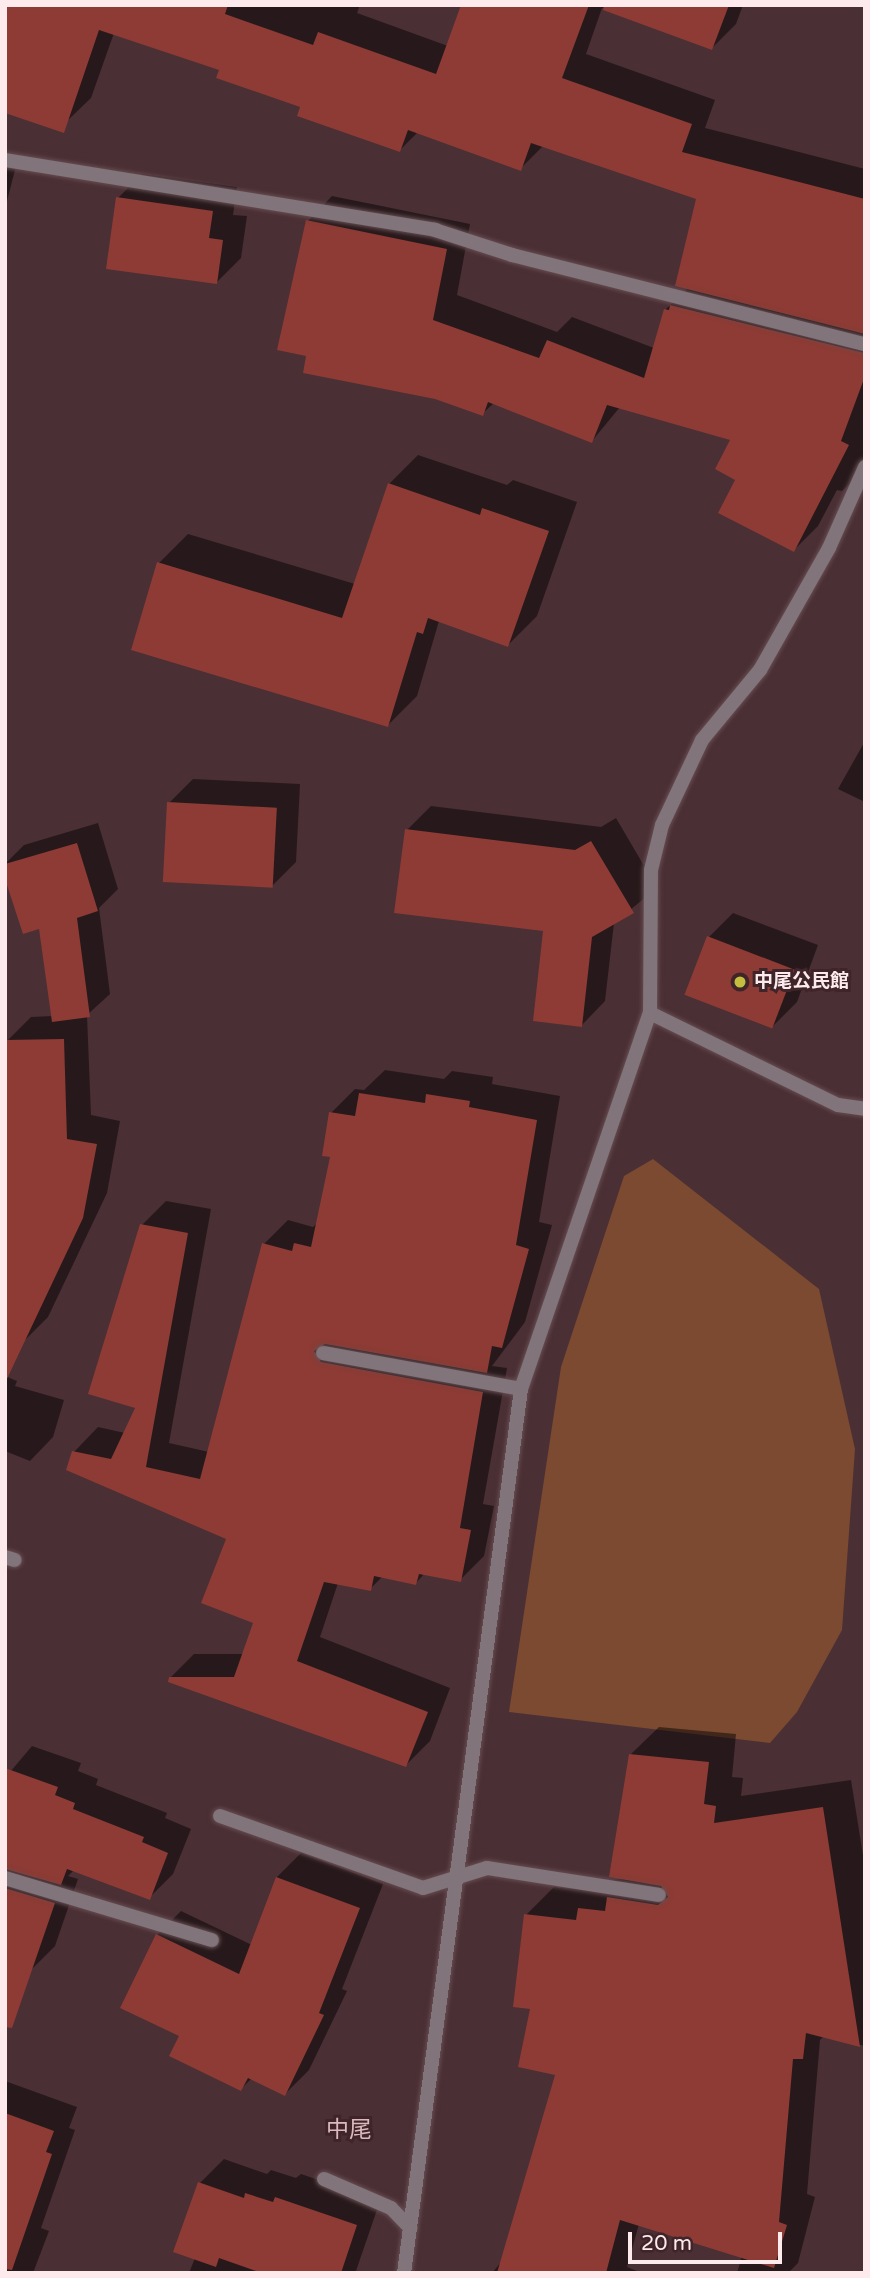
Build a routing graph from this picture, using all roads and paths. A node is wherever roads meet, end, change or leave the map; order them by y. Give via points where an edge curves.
1 (5, 160) edge
2 (865, 344) edge
3 (865, 467) edge
4 (650, 1013) junction
5 (865, 1110) edge
6 (323, 1353) dead end
7 (520, 1389) junction
8 (220, 1815) dead end
9 (5, 1878) edge
10 (457, 1881) junction
11 (659, 1895) dead end
12 (212, 1940) dead end
13 (324, 2179) dead end
14 (410, 2228) junction
15 (404, 2273) edge

1 - 2 street via 435,230 512,255
3 - 4 street via 829,548 760,670 702,740 662,825 651,870
4 - 5 street via 838,1105
4 - 7 street
6 - 7 street
7 - 10 street
8 - 10 street via 423,1888
9 - 12 street
10 - 11 street via 487,1868
10 - 14 street
13 - 14 street via 391,2208
14 - 15 street

